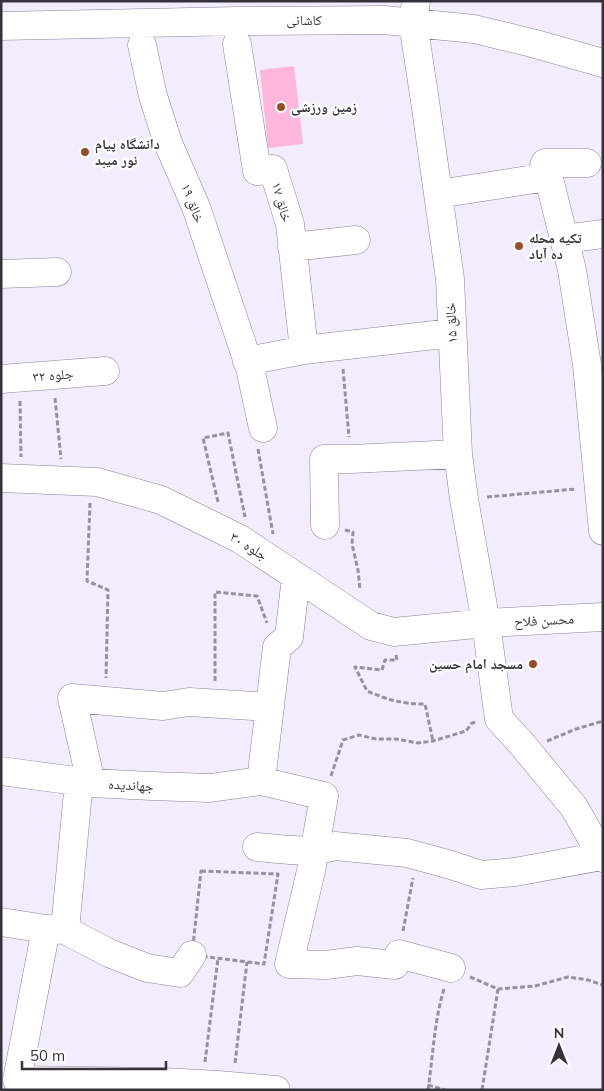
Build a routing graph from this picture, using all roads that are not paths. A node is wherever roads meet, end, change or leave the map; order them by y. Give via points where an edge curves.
1 (415, 11) edge
2 (1, 14) edge
3 (238, 18) edge
4 (1, 26) edge
5 (142, 45) dead end
6 (603, 47) edge
7 (603, 62) edge
8 (545, 163) junction
9 (587, 163) dead end
10 (438, 194) junction
11 (603, 234) edge
12 (564, 239) junction
13 (356, 240) dead end
14 (292, 247) junction
15 (57, 272) dead end
16 (1, 274) edge
17 (452, 333) junction
18 (304, 350) junction
19 (249, 365) junction
20 (105, 371) dead end
21 (10, 378) edge
22 (263, 428) road end
23 (458, 454) junction
24 (11, 478) edge
25 (325, 525) road end
26 (603, 531) edge
27 (287, 571) junction
28 (603, 617) edge
29 (486, 623) junction
30 (270, 707) junction
31 (1, 771) edge
32 (261, 781) junction
33 (85, 782) junction
34 (257, 848) dead end
35 (314, 850) junction
36 (602, 857) edge
37 (1, 922) edge
38 (56, 930) junction
39 (205, 957) road end
40 (451, 968) road end
41 (14, 1079) edge
42 (218, 1086) edge
43 (276, 1090) edge

1 - 3 street, کاشانی via 376,6
1 - 6 street, کاشانی via 464,14 534,26
1 - 7 street, کاشانی
1 - 10 street, خالق ۱۵
2 - 3 street, کاشانی
3 - 4 street, کاشانی
3 - 14 street, خالق ۱۷ via 256,171 273,169 290,224
5 - 19 street, خالق ۱۹ via 168,143 196,207
8 - 9 street
8 - 10 street via 542,178
8 - 12 street
10 - 17 street, خالق ۱۵ via 450,279
11 - 12 street
12 - 26 street via 587,365
13 - 14 street
14 - 18 street, خالق ۱۷
15 - 16 street
17 - 18 street
17 - 23 street, خالق ۱۵
18 - 19 street
19 - 22 street, خالق ۱۹
20 - 21 street, جلوه ۳۲
23 - 25 street via 324,459
23 - 29 street, خالق ۱۵
24 - 27 street, جلوه ۳۰ via 97,482 161,500 251,546
27 - 29 street, جلوه ۳۰ via 371,626 394,632
27 - 30 street via 289,637 277,647
28 - 29 street, محسن فلاح
29 - 36 street, خالق ۱۵ via 499,719 574,807
30 - 32 street
30 - 33 street via 189,702 163,706 72,698
31 - 33 street, جهاندیده
32 - 33 street, جهاندیده via 210,788
32 - 35 street, جهاندیده via 324,796
33 - 38 street
34 - 35 street
35 - 36 street via 336,846 407,853 481,875
35 - 40 street via 289,964 326,965 357,961 396,965 399,954
37 - 38 street
38 - 39 street via 146,968 180,973
38 - 41 street
41 - 42 street
42 - 43 street

